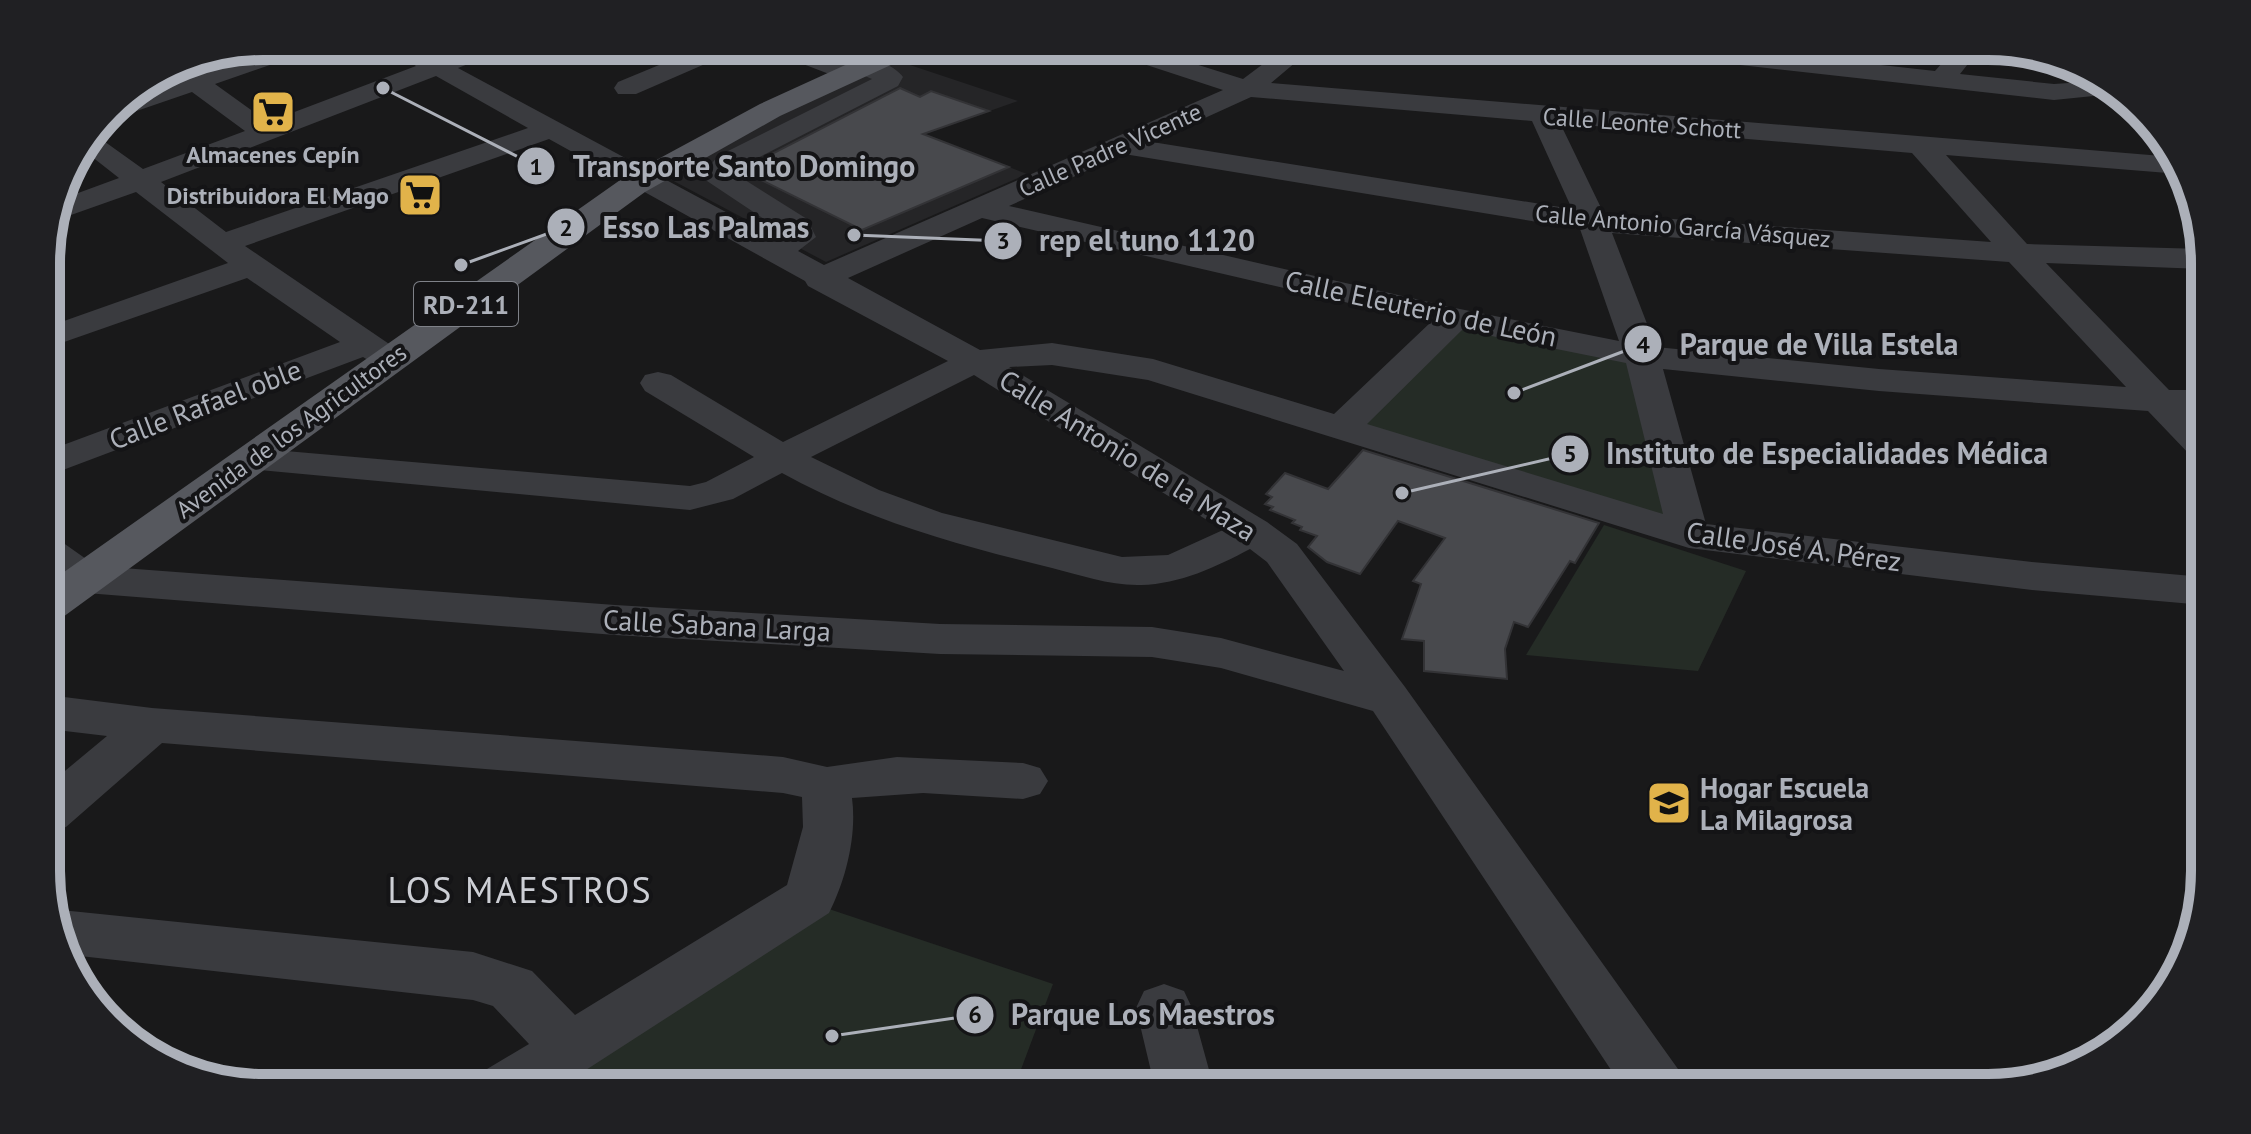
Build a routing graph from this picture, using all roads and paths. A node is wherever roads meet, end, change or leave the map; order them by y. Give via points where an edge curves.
1 (423, 60) edge
2 (451, 60) edge
3 (693, 60) edge
4 (826, 60) edge
5 (874, 60) edge
6 (1157, 60) edge
7 (1285, 60) edge
8 (1824, 60) edge
9 (1958, 60) edge
10 (232, 63) edge
11 (433, 66) junction
12 (854, 68) junction
13 (198, 71) edge
14 (186, 75) edge
15 (1941, 80) junction
16 (627, 88) dead end
17 (1247, 89) junction
18 (2092, 89) edge
19 (1543, 116) junction
20 (552, 129) junction
21 (267, 134) junction
22 (1119, 145) junction
23 (1921, 145) junction
24 (96, 147) edge
25 (2166, 165) edge
26 (645, 178) junction
27 (143, 182) junction
28 (68, 208) edge
29 (978, 208) junction
30 (1593, 222) junction
31 (224, 243) junction
32 (773, 252) junction
33 (2018, 253) junction
34 (2191, 259) edge
35 (251, 266) junction
36 (820, 279) junction
37 (1455, 318) junction
38 (60, 333) edge
39 (376, 352) junction
40 (1642, 356) junction
41 (975, 361) junction
42 (658, 383) dead end
43 (2162, 401) junction
44 (2191, 401) edge
45 (1340, 429) junction
46 (2191, 433) edge
47 (782, 457) junction
48 (60, 460) edge
49 (252, 460) junction
50 (1253, 531) junction
51 (1689, 535) junction
52 (2191, 590) edge
53 (60, 596) edge
54 (60, 597) edge
55 (1389, 699) junction
56 (60, 714) edge
57 (152, 725) junction
58 (1023, 781) dead end
59 (823, 786) junction
60 (60, 803) edge
61 (70, 933) edge
62 (1164, 1008) dead end
63 (568, 1049) junction
64 (530, 1074) edge
65 (1181, 1074) edge
66 (1647, 1074) edge

1 - 11 street, Calle Antonio de la Maza
2 - 11 street
3 - 16 street
4 - 12 street
5 - 12 main road, Avenida de los Agricultores / RD-211
6 - 17 street, Calle Leonte Schott
7 - 17 street, Calle Padre Vicente
8 - 15 street
9 - 15 street
10 - 13 street
11 - 20 street, Calle Antonio de la Maza
11 - 21 street
12 - 26 main road, Avenida de los Agricultores / RD-211
12 - 32 street via 885,74 889,80 728,162 717,175 796,226 800,237
14 - 21 street
15 - 18 street via 2054,92
17 - 19 street, Calle Leonte Schott
17 - 22 street, Calle Padre Vicente
19 - 23 street, Calle Leonte Schott
19 - 30 street
20 - 26 street, Calle Antonio de la Maza
20 - 31 street
21 - 27 street
22 - 29 street, Calle Padre Vicente
22 - 30 street, Calle Antonio García Vásquez
23 - 25 street, Calle Leonte Schott
23 - 33 street
24 - 27 street
26 - 32 street, Calle Antonio de la Maza
26 - 39 main road, Avenida de los Agricultores / RD-211
27 - 28 street
27 - 31 street
29 - 36 street, Calle Padre Vicente
29 - 37 street, Calle Eleuterio de León
30 - 33 street, Calle Antonio García Vásquez
30 - 40 street
31 - 35 street
32 - 36 street, Calle Antonio de la Maza
33 - 34 street, Calle Antonio García Vásquez
33 - 43 street
35 - 38 street
35 - 39 street
36 - 41 street, Calle Antonio de la Maza
37 - 40 street, Calle Eleuterio de León
37 - 45 street
39 - 48 street, Calle Rafael oble
39 - 49 main road, Avenida de los Agricultores / RD-211
40 - 43 street, Calle Eleuterio de León
40 - 51 street
41 - 45 street, Calle José A. Pérez via 1035,354 1118,363
41 - 47 street
41 - 50 street, Calle Antonio de la Maza
42 - 47 street
43 - 44 street, Calle Eleuterio de León
43 - 46 street
45 - 51 street, Calle José A. Pérez
47 - 49 street via 719,491 676,498
47 - 50 street via 864,499 940,527 1122,571 1164,572
49 - 53 main road, Avenida de los Agricultores / RD-211
50 - 55 street, Calle Antonio de la Maza via 1282,553
51 - 52 street, Calle José A. Pérez
54 - 55 street, Calle Sabana Larga via 940,639 1152,642 1221,653
55 - 66 street, Calle Antonio de la Maza
56 - 57 street
57 - 59 street via 783,775
57 - 60 street
58 - 59 street via 926,774 852,778
59 - 63 street via 830,802 829,821 810,898
61 - 63 street via 473,976 512,988
62 - 65 street
63 - 64 street

